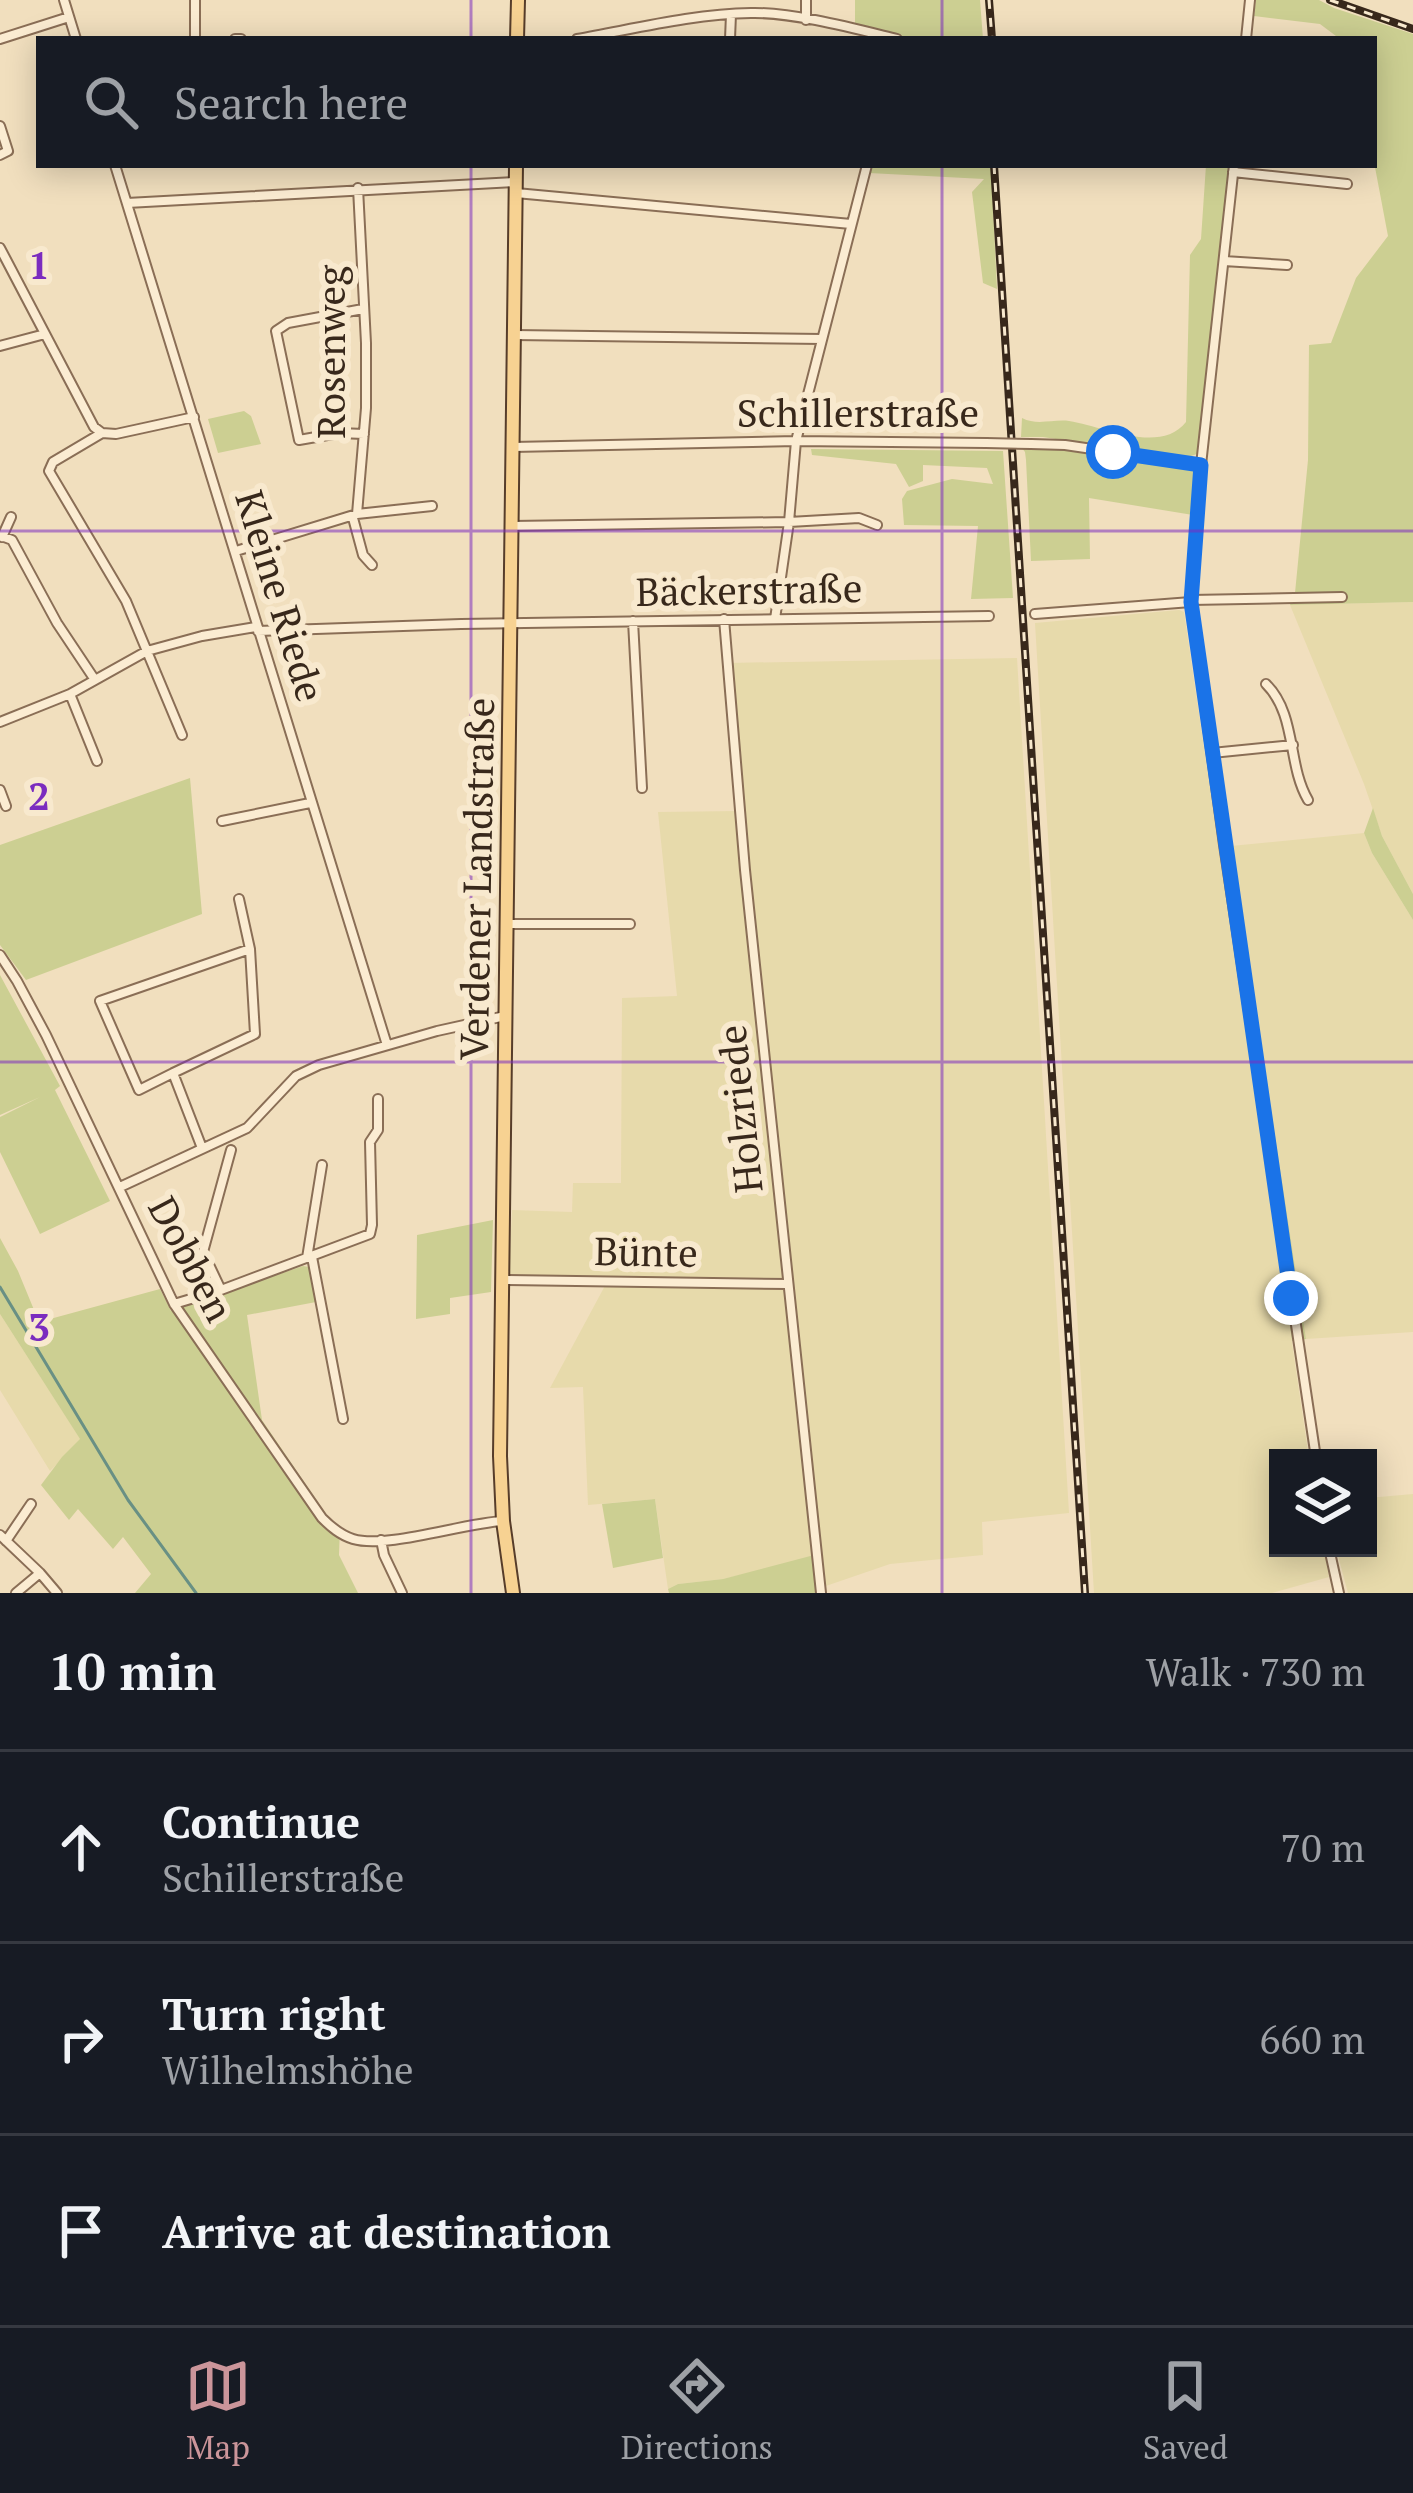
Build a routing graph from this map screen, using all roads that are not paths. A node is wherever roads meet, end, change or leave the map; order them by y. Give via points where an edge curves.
1 (64, 0) edge
2 (195, 0) edge
3 (518, 0) edge
4 (806, 0) edge
5 (1250, 0) edge
6 (731, 14) junction
7 (69, 17) junction
8 (806, 20) junction
9 (75, 36) edge
10 (195, 36) edge
11 (518, 36) edge
12 (595, 36) edge
13 (730, 36) edge
14 (883, 36) edge
15 (1246, 36) edge
16 (0, 39) edge
17 (0, 126) edge
18 (0, 155) edge
19 (117, 168) edge
20 (516, 168) edge
21 (866, 168) edge
22 (1234, 168) edge
23 (1347, 184) dead end
24 (516, 187) junction
25 (358, 188) junction
26 (127, 203) junction
27 (851, 224) junction
28 (0, 248) edge
29 (1224, 261) junction
30 (1287, 265) dead end
31 (363, 309) junction
32 (46, 334) junction
33 (514, 334) junction
34 (822, 339) junction
35 (0, 346) edge
36 (194, 417) junction
37 (102, 433) junction
38 (364, 434) junction
39 (794, 441) junction
40 (513, 447) junction
41 (1201, 465) junction
42 (431, 506) dead end
43 (355, 516) junction
44 (11, 518) dead end
45 (789, 522) junction
46 (877, 525) dead end
47 (512, 526) junction
48 (2, 537) edge
49 (236, 551) junction
50 (372, 565) dead end
51 (1342, 597) dead end
52 (1191, 601) junction
53 (1035, 614) dead end
54 (988, 616) dead end
55 (724, 619) junction
56 (775, 619) junction
57 (633, 621) junction
58 (511, 624) junction
59 (257, 629) junction
60 (147, 651) junction
61 (95, 680) junction
62 (1266, 685) dead end
63 (70, 694) junction
64 (0, 722) edge
65 (182, 735) dead end
66 (1293, 745) junction
67 (1212, 753) junction
68 (97, 761) dead end
69 (643, 788) dead end
70 (0, 790) edge
71 (1308, 800) dead end
72 (310, 803) junction
73 (6, 806) dead end
74 (222, 821) dead end
75 (239, 899) dead end
76 (506, 924) junction
77 (630, 924) dead end
78 (250, 949) junction
79 (0, 955) edge
80 (505, 1016) junction
81 (387, 1045) junction
82 (173, 1073) junction
83 (378, 1100) dead end
84 (202, 1148) junction
85 (231, 1150) dead end
86 (322, 1165) dead end
87 (120, 1186) junction
88 (309, 1258) junction
89 (502, 1280) junction
90 (789, 1285) junction
91 (220, 1290) junction
92 (174, 1304) junction
93 (344, 1419) dead end
94 (1315, 1449) edge
95 (31, 1504) dead end
96 (503, 1521) junction
97 (3, 1538) edge
98 (381, 1540) junction
99 (1331, 1557) edge
100 (40, 1573) junction
101 (16, 1593) edge
102 (56, 1593) edge
103 (402, 1593) edge
104 (513, 1593) edge
105 (821, 1593) edge
106 (1340, 1593) edge

1 - 7 street
2 - 10 street
3 - 11 main road
4 - 8 street
5 - 15 street
6 - 8 street
6 - 12 street
6 - 13 street
7 - 9 street
7 - 16 street
8 - 14 street
17 - 18 street via 8,151
19 - 26 street, Kleine Riede
20 - 24 main road, Verdener Landstraße
21 - 27 street
22 - 23 street
22 - 29 street
24 - 25 street
24 - 27 street
24 - 33 main road, Verdener Landstraße
25 - 26 street
25 - 31 street, Rosenweg
26 - 36 street, Kleine Riede
27 - 34 street
28 - 32 street
29 - 30 street
29 - 41 street
31 - 38 street, Rosenweg
31 - 38 street via 276,331 299,440
32 - 35 street
32 - 37 street
33 - 34 street
33 - 40 main road, Verdener Landstraße
34 - 39 street
36 - 37 street
36 - 49 street, Kleine Riede
37 - 60 street via 49,471
38 - 43 street, Rosenweg
39 - 40 street, Schillerstraße
39 - 41 street, Schillerstraße, bridge via 1065,445
39 - 45 street
40 - 47 main road, Verdener Landstraße
41 - 52 street
42 - 43 street
43 - 49 street
43 - 50 street, Rosenweg
44 - 48 street
45 - 46 street via 859,518
45 - 47 street
45 - 56 street
47 - 58 main road, Verdener Landstraße
48 - 61 street via 12,540
49 - 59 street, Kleine Riede
51 - 52 street
52 - 53 street
52 - 67 street
54 - 56 street, Bäckerstraße
55 - 56 street, Bäckerstraße
55 - 57 street, Bäckerstraße
55 - 90 street, Holzriede
57 - 58 street, Bäckerstraße
57 - 69 street
58 - 59 street, Bäckerstraße
58 - 76 main road, Verdener Landstraße
59 - 60 street, Bäckerstraße
59 - 72 street, Kleine Riede
60 - 61 street, Bäckerstraße
60 - 65 street
61 - 63 street, Bäckerstraße
62 - 66 street via 1278,696
63 - 64 street, Bäckerstraße
63 - 68 street
66 - 67 street
66 - 71 street
67 - 94 street
70 - 73 street
72 - 74 street
72 - 81 street, Kleine Riede
75 - 78 street
76 - 77 street
76 - 80 main road, Verdener Landstraße
78 - 82 street via 255,1034
78 - 82 street via 100,1001 139,1090
79 - 87 street, Dobben
80 - 81 street
80 - 89 main road, Verdener Landstraße
81 - 84 street via 296,1076 247,1128
82 - 84 street
83 - 88 street via 370,1234
84 - 87 street
85 - 91 street via 203,1252
86 - 88 street
87 - 92 street, Dobben
88 - 91 street
88 - 93 street
89 - 90 street, Bünte
89 - 96 main road, Verdener Landstraße
90 - 105 street, Holzriede
91 - 92 street
92 - 98 street, Dobben via 322,1518 345,1537
95 - 97 street
96 - 98 street, Dobben
96 - 104 main road, Verdener Landstraße
97 - 100 street
98 - 103 street
99 - 106 street
100 - 101 street
100 - 102 street

